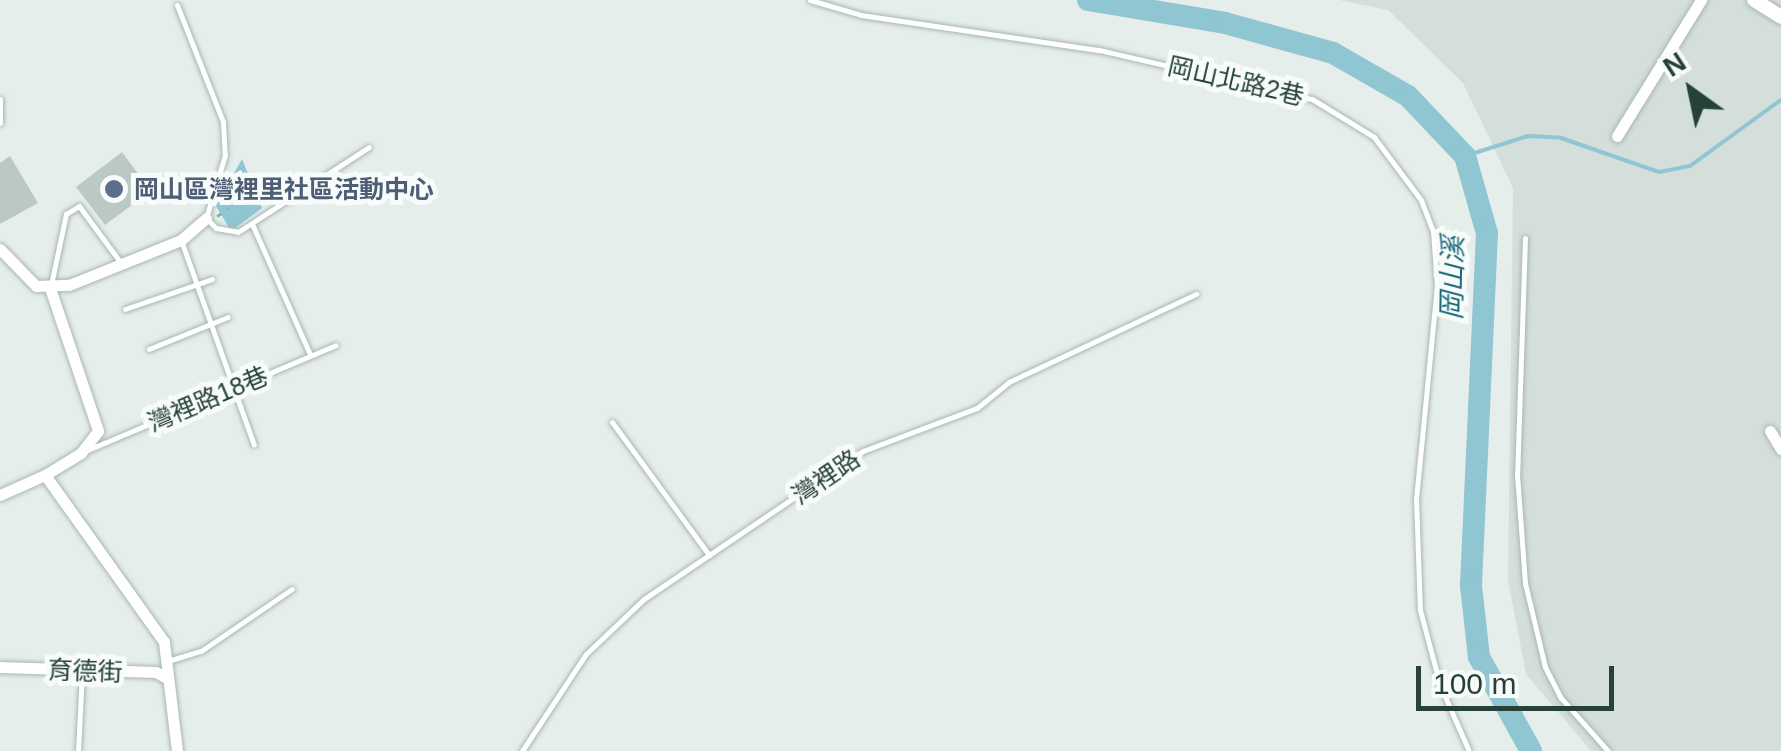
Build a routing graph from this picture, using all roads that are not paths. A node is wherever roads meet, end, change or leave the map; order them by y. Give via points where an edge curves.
1 (810, 0) edge
2 (1701, 0) edge
3 (1754, 0) edge
4 (177, 5) dead end
5 (1781, 18) edge
6 (0, 99) edge
7 (0, 123) edge
8 (1616, 136) dead end
9 (369, 147) dead end
10 (211, 217) junction
11 (252, 224) junction
12 (1525, 238) dead end
13 (181, 240) junction
14 (0, 250) edge
15 (122, 264) junction
16 (212, 279) dead end
17 (196, 284) junction
18 (50, 288) junction
19 (1196, 294) dead end
20 (125, 309) dead end
21 (228, 317) dead end
22 (210, 325) junction
23 (336, 345) dead end
24 (149, 349) dead end
25 (310, 355) junction
26 (234, 388) junction
27 (612, 422) dead end
28 (1770, 431) dead end
29 (254, 445) dead end
30 (1781, 449) edge
31 (81, 453) junction
32 (45, 476) junction
33 (0, 494) edge
34 (709, 555) junction
35 (292, 589) dead end
36 (170, 660) junction
37 (0, 667) edge
38 (82, 672) junction
39 (168, 679) junction
40 (78, 751) edge
41 (177, 751) edge
42 (522, 751) edge
43 (1469, 751) edge
44 (1608, 751) edge

1 - 43 lane, 岡山北路2巷 via 861,16 1099,50 1312,98 1374,137 1421,200 1433,231 1437,285 1416,498 1420,610 1440,686
2 - 8 street
3 - 5 street
4 - 10 lane via 226,141
6 - 7 lane
9 - 11 lane
10 - 11 lane via 229,234
10 - 13 street
11 - 25 lane
12 - 44 lane via 1517,474 1525,583 1545,667 1561,698
13 - 15 street
13 - 17 lane
14 - 18 street via 23,278
15 - 18 street
15 - 18 lane via 79,206 66,214
16 - 17 lane
17 - 20 lane
17 - 22 lane
18 - 31 street via 97,422
19 - 34 lane, 灣裡路 via 1009,382 977,408 891,436
21 - 22 lane
22 - 24 lane
22 - 26 lane
23 - 25 lane, 灣裡路18巷
25 - 26 lane, 灣裡路18巷
26 - 29 lane
26 - 31 lane, 灣裡路18巷
27 - 34 lane
28 - 30 street
31 - 32 street
32 - 33 street
32 - 36 street
34 - 42 lane, 灣裡路 via 614,622
35 - 36 lane via 201,651
36 - 39 street
37 - 38 street, 育德街
38 - 39 street, 育德街 via 156,672
38 - 40 lane
39 - 41 street

